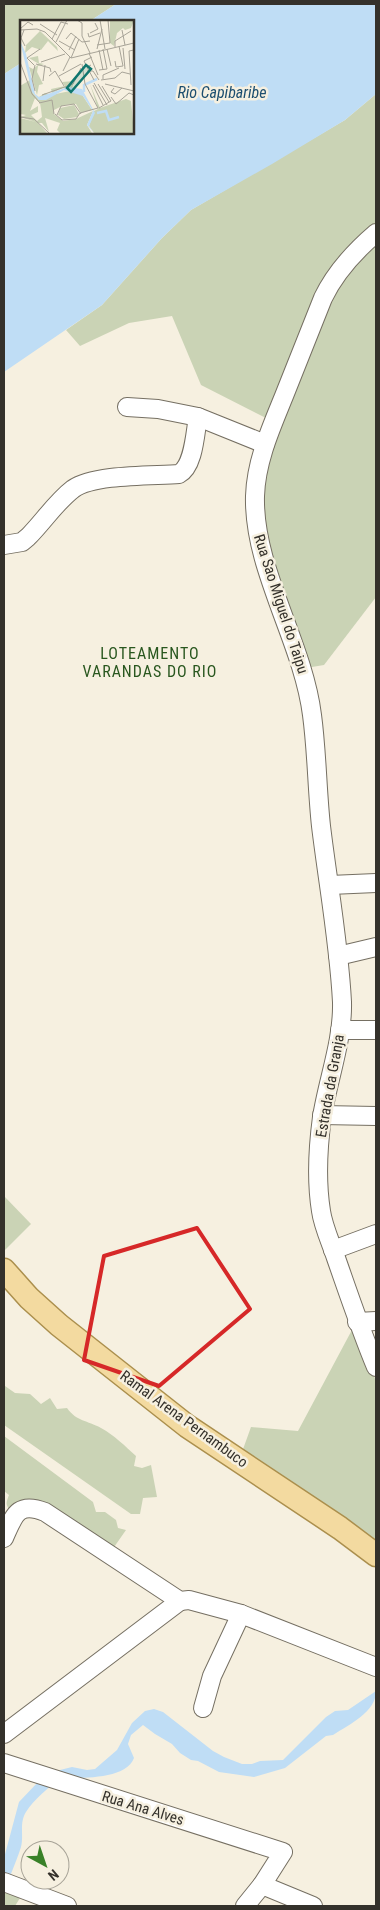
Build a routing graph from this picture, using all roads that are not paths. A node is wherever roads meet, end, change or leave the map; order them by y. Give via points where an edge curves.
1 (376, 233) edge
2 (127, 407) dead end
3 (198, 417) junction
4 (265, 444) junction
5 (4, 545) edge
6 (376, 883) edge
7 (330, 885) junction
8 (376, 947) edge
9 (338, 956) junction
10 (340, 1030) junction
11 (376, 1030) edge
12 (322, 1115) junction
13 (376, 1116) edge
14 (376, 1234) edge
15 (334, 1250) junction
16 (4, 1270) edge
17 (376, 1321) edge
18 (357, 1322) junction
19 (376, 1367) edge
20 (4, 1538) edge
21 (376, 1554) edge
22 (180, 1601) junction
23 (241, 1614) junction
24 (376, 1667) edge
25 (203, 1708) dead end
26 (4, 1734) edge
27 (4, 1763) edge
28 (8, 1884) edge
29 (262, 1885) junction
30 (66, 1906) edge
31 (245, 1906) edge
32 (313, 1906) edge

1 - 4 street, Rua Sao Miguel do Taipu via 330,283
2 - 3 street
3 - 4 street
3 - 5 street via 191,457 184,471 179,474 100,479 75,488 22,542
4 - 7 street, Rua Sao Miguel do Taipu via 255,496 257,530 304,675 312,713 321,824
6 - 7 street
7 - 9 street, Estrada da Granja
8 - 9 street
9 - 10 street, Estrada da Granja via 342,1004
10 - 11 street
10 - 12 street, Estrada da Granja
12 - 13 street
12 - 15 street, Estrada da Granja via 318,1188 321,1214
14 - 15 street
15 - 18 street, Estrada da Granja
16 - 21 main road, Ramal Arena Pernambuco via 60,1325 187,1426
17 - 18 street
18 - 19 street, Estrada da Granja
20 - 22 street via 15,1515 33,1507
22 - 23 street via 189,1600
22 - 26 street
23 - 24 street
23 - 25 street via 212,1676
27 - 29 street, Rua Ana Alves via 283,1852
28 - 30 street
29 - 31 street
29 - 32 street

